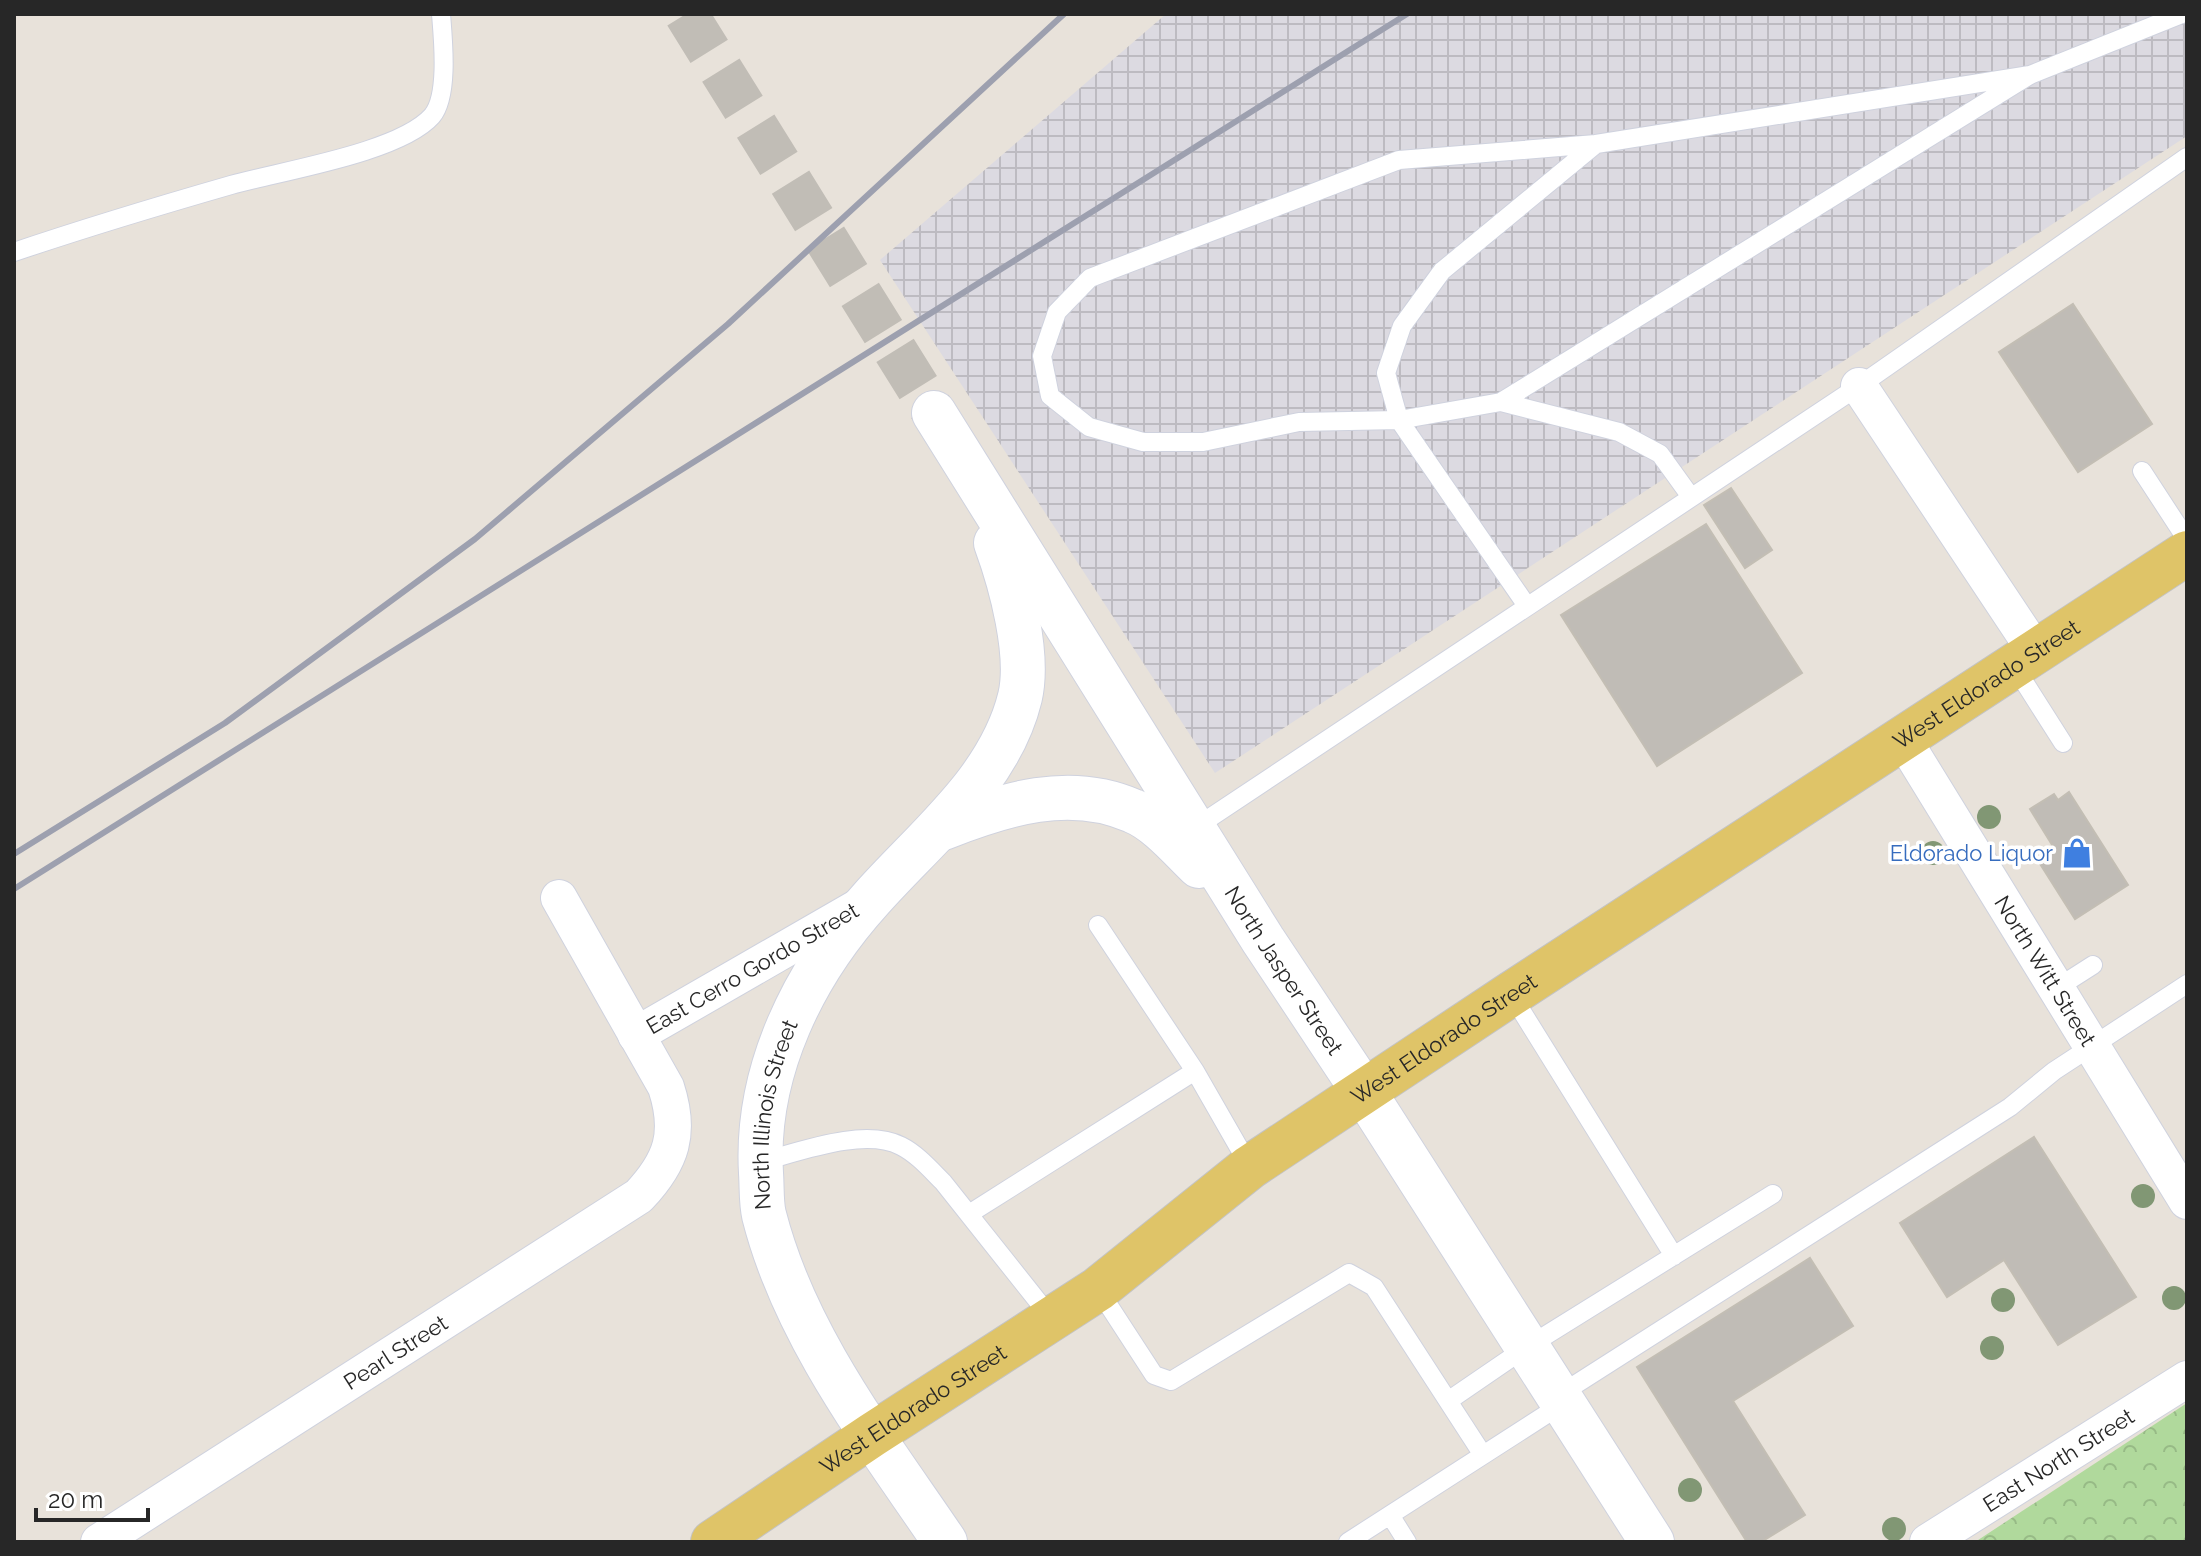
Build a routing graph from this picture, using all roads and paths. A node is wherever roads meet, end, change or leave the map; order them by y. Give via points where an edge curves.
1 (441, 14) edge
2 (2182, 14) edge
3 (2187, 24) edge
4 (2030, 75) junction
5 (1596, 144) junction
6 (2187, 157) edge
7 (14, 252) edge
8 (1859, 386) junction
9 (1501, 402) junction
10 (1399, 420) junction
11 (2142, 471) dead end
12 (1691, 497) junction
13 (2187, 540) edge
14 (2187, 553) edge
15 (1527, 606) junction
16 (2025, 659) junction
17 (1903, 739) junction
18 (2063, 743) dead end
19 (1193, 829) junction
20 (934, 831) junction
21 (559, 898) dead end
22 (868, 901) junction
23 (1098, 925) dead end
24 (1263, 940) junction
25 (2093, 965) dead end
26 (2187, 984) edge
27 (2057, 988) junction
28 (1511, 994) junction
29 (636, 1035) junction
30 (2092, 1045) junction
31 (1195, 1071) junction
32 (1364, 1092) junction
33 (760, 1162) junction
34 (1250, 1167) junction
35 (1773, 1194) dead end
36 (2187, 1201) edge
37 (969, 1214) junction
38 (1674, 1256) junction
39 (1098, 1289) junction
40 (1052, 1319) junction
41 (1527, 1347) junction
42 (2187, 1379) edge
43 (1562, 1399) junction
44 (1448, 1401) junction
45 (872, 1435) junction
46 (1483, 1455) junction
47 (1390, 1515) junction
48 (99, 1542) edge
49 (713, 1542) edge
50 (945, 1542) edge
51 (1348, 1542) edge
52 (1407, 1542) edge
53 (1652, 1542) edge
54 (1928, 1542) edge

1 - 7 lane via 445,72 434,114 409,132 357,154 232,185
2 - 3 lane
2 - 4 lane
4 - 5 lane
4 - 9 lane
5 - 10 lane via 1442,271 1402,326 1386,373
5 - 10 lane via 1399,160 1090,278 1057,312 1042,356 1050,396 1089,427 1143,442 1203,442 1299,422
6 - 8 lane
8 - 12 lane
8 - 16 street
9 - 10 lane
9 - 12 lane via 1619,432 1660,454
10 - 15 lane
11 - 13 lane
12 - 15 lane
14 - 16 main road, West Eldorado Street
15 - 19 lane
16 - 17 main road, West Eldorado Street
16 - 18 lane
17 - 27 street, North Witt Street
17 - 28 main road, West Eldorado Street
19 - 20 street, North Jasper Street via 940,423 975,490 1009,576 1021,649 1021,694 1009,735
19 - 24 street, North Jasper Street
20 - 22 street, East Cerro Gordo Street
20 - 24 street via 997,807 1046,797 1097,799 1136,811 1211,877
21 - 29 street
22 - 29 street, East Cerro Gordo Street
22 - 33 street, North Illinois Street via 822,962 774,1061
23 - 31 lane
24 - 32 street, North Jasper Street
25 - 27 lane
26 - 30 lane
27 - 30 street, North Witt Street
28 - 32 main road, West Eldorado Street
28 - 38 lane
29 - 48 street, Pearl Street via 666,1087 674,1120 666,1162 639,1196
30 - 36 street, North Witt Street
30 - 43 lane via 2010,1107
31 - 34 lane
31 - 37 lane
32 - 34 main road, West Eldorado Street
32 - 41 street, North Jasper Street
33 - 37 lane via 842,1142 881,1139 923,1162
33 - 45 street, North Illinois Street via 763,1212 786,1283 817,1346
34 - 39 main road, West Eldorado Street
35 - 38 lane
37 - 40 lane
38 - 41 lane
39 - 40 main road, West Eldorado Street
39 - 44 lane via 1154,1375 1171,1381 1349,1273 1374,1287
40 - 45 main road, West Eldorado Street
41 - 43 street, North Jasper Street
41 - 44 lane
42 - 54 street, East North Street
43 - 46 lane
43 - 53 street, North Jasper Street
44 - 46 lane
45 - 49 main road, West Eldorado Street
45 - 50 street, North Illinois Street
46 - 47 lane
47 - 51 lane
47 - 52 lane

